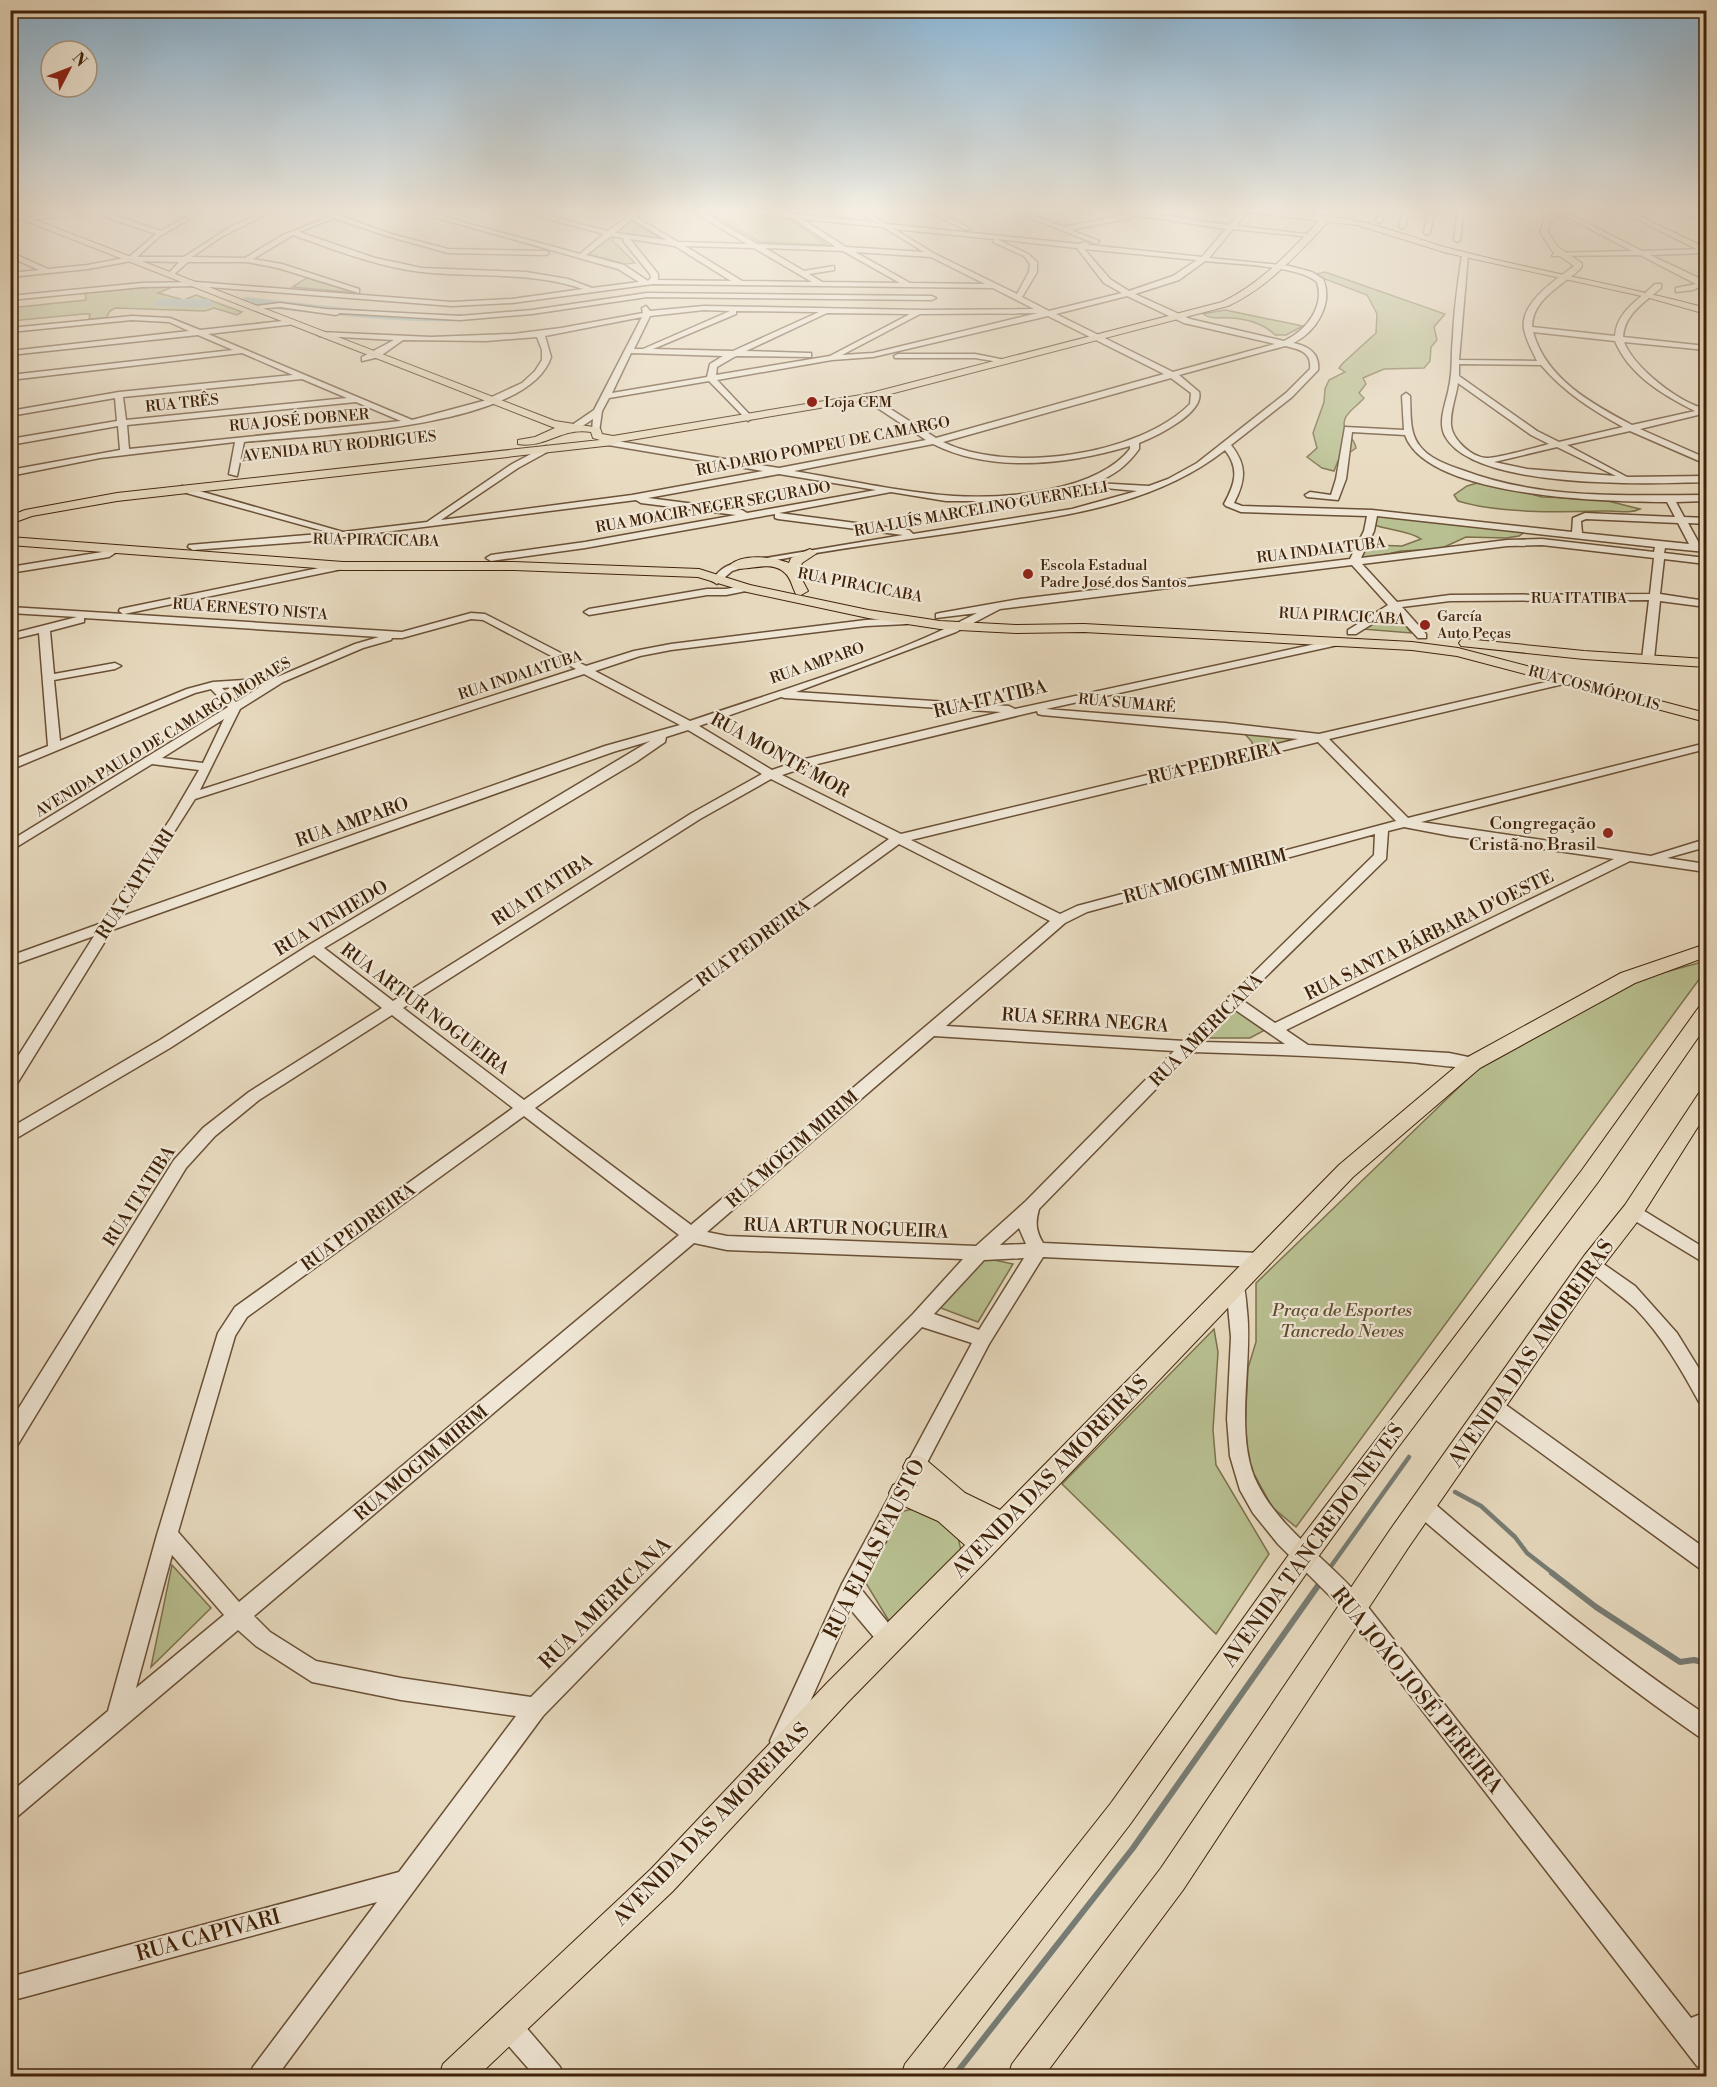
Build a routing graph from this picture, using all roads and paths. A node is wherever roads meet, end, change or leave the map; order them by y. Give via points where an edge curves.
1 (233, 306) edge
2 (261, 306) edge
3 (293, 306) edge
4 (596, 306) edge
5 (646, 306) edge
6 (948, 306) edge
7 (1035, 306) edge
8 (1072, 306) edge
9 (1156, 306) edge
10 (1216, 306) edge
11 (1318, 306) edge
12 (1459, 306) edge
13 (1535, 306) edge
14 (1637, 306) edge
15 (1689, 306) edge
16 (253, 307) joint
17 (738, 310) junction
18 (827, 311) junction
19 (1707, 311) edge
20 (922, 312) junction
21 (958, 312) junction
22 (1009, 312) junction
23 (1046, 312) junction
24 (1178, 316) junction
25 (645, 319) junction
26 (1026, 320) junction
27 (292, 322) junction
28 (276, 324) junction
29 (1528, 329) junction
30 (10, 330) edge
31 (200, 332) junction
32 (322, 334) junction
33 (540, 334) junction
34 (1097, 338) junction
35 (1618, 338) junction
36 (399, 340) junction
37 (1286, 343) junction
38 (918, 346) junction
39 (630, 347) junction
40 (651, 347) junction
41 (1707, 348) edge
42 (242, 351) junction
43 (642, 351) junction
44 (660, 352) junction
45 (10, 353) edge
46 (736, 353) junction
47 (873, 355) junction
48 (834, 356) junction
49 (371, 357) junction
50 (924, 357) junction
51 (962, 357) junction
52 (1006, 361) junction
53 (1455, 362) junction
54 (1541, 363) junction
55 (981, 367) junction
56 (1171, 375) junction
57 (304, 376) junction
58 (1455, 377) junction
59 (10, 378) edge
60 (711, 378) junction
61 (119, 395) junction
62 (606, 396) junction
63 (1406, 396) dead end
64 (867, 397) junction
65 (358, 400) junction
66 (485, 403) junction
67 (598, 411) junction
68 (1706, 412) edge
69 (10, 414) edge
70 (748, 418) junction
71 (121, 423) junction
72 (411, 423) junction
73 (571, 427) junction
74 (1633, 429) junction
75 (662, 432) junction
76 (597, 433) junction
77 (1408, 433) junction
78 (240, 439) junction
79 (546, 440) junction
80 (630, 440) junction
81 (935, 441) junction
82 (10, 442) edge
83 (1134, 442) junction
84 (610, 443) junction
85 (580, 444) junction
86 (1225, 444) junction
87 (1556, 446) junction
88 (642, 447) junction
89 (125, 452) junction
90 (519, 457) junction
91 (1206, 460) junction
92 (1481, 460) junction
93 (1238, 461) junction
94 (1707, 461) edge
95 (778, 469) junction
96 (1454, 470) junction
97 (10, 473) edge
98 (1101, 477) junction
99 (234, 479) junction
100 (1628, 479) junction
101 (1707, 479) edge
102 (1079, 484) junction
103 (220, 485) junction
104 (1107, 486) junction
105 (1121, 487) junction
106 (182, 489) junction
107 (1152, 489) junction
108 (893, 490) junction
109 (1310, 495) dead end
110 (632, 498) junction
111 (1131, 498) junction
112 (1671, 499) junction
113 (1703, 499) edge
114 (218, 500) junction
115 (10, 508) edge
116 (451, 510) junction
117 (1707, 510) edge
118 (1372, 513) junction
119 (758, 514) junction
120 (10, 520) edge
121 (466, 520) junction
122 (1682, 520) junction
123 (1707, 521) edge
124 (430, 524) junction
125 (314, 526) junction
126 (10, 531) edge
127 (343, 534) junction
128 (924, 535) junction
129 (1577, 535) junction
130 (1543, 537) junction
131 (313, 538) junction
132 (10, 541) edge
133 (234, 547) junction
134 (1696, 548) junction
135 (116, 549) junction
136 (1707, 549) edge
137 (1661, 550) junction
138 (810, 553) junction
139 (536, 555) junction
140 (1354, 561) junction
141 (1707, 561) edge
142 (736, 565) junction
143 (343, 566) junction
144 (10, 570) edge
145 (792, 572) junction
146 (699, 573) junction
147 (720, 576) junction
148 (747, 588) junction
149 (801, 591) junction
150 (707, 592) junction
151 (1656, 597) junction
152 (162, 604) junction
153 (1707, 604) edge
154 (1395, 605) junction
155 (996, 607) junction
156 (10, 610) edge
157 (589, 612) dead end
158 (101, 616) junction
159 (940, 616) junction
160 (485, 617) joint
161 (976, 617) junction
162 (159, 618) junction
163 (867, 618) junction
164 (960, 626) junction
165 (44, 628) junction
166 (1352, 632) junction
167 (402, 635) junction
168 (1422, 636) junction
169 (10, 637) edge
170 (1272, 638) junction
171 (1334, 643) junction
172 (1280, 656) junction
173 (1614, 657) junction
174 (1481, 658) joint
175 (1648, 659) junction
176 (1707, 663) edge
177 (115, 666) dead end
178 (584, 670) junction
179 (48, 678) junction
180 (279, 680) junction
181 (1568, 680) junction
182 (213, 686) junction
183 (776, 694) junction
184 (1631, 697) junction
185 (1080, 699) junction
186 (941, 706) junction
187 (234, 707) junction
188 (1024, 710) junction
189 (1100, 718) junction
190 (1707, 718) edge
191 (689, 725) junction
192 (1225, 726) junction
193 (951, 728) junction
194 (670, 732) junction
195 (1321, 738) junction
196 (54, 746) junction
197 (1707, 747) edge
198 (609, 749) junction
199 (1249, 754) junction
200 (632, 759) junction
201 (150, 760) junction
202 (10, 766) edge
203 (207, 767) junction
204 (771, 774) junction
205 (193, 796) junction
206 (1452, 812) junction
207 (1406, 823) junction
208 (1383, 829) junction
209 (1364, 834) junction
210 (1483, 836) junction
211 (898, 839) junction
212 (1707, 843) edge
213 (10, 847) edge
214 (1381, 856) junction
215 (1631, 856) junction
216 (1652, 859) junction
217 (1707, 868) edge
218 (1060, 920) junction
219 (107, 926) junction
220 (314, 948) junction
221 (1704, 951) edge
222 (10, 961) edge
223 (1233, 1001) junction
224 (392, 1009) junction
225 (1707, 1012) edge
226 (1275, 1029) junction
227 (931, 1030) junction
228 (1189, 1047) junction
229 (1273, 1050) junction
230 (1305, 1050) junction
231 (1473, 1063) junction
232 (10, 1083) edge
233 (1706, 1099) edge
234 (524, 1109) junction
235 (10, 1136) edge
236 (1032, 1206) junction
237 (1633, 1211) junction
238 (691, 1235) junction
239 (1038, 1250) junction
240 (980, 1253) junction
241 (1707, 1257) edge
242 (1258, 1260) junction
243 (1592, 1263) junction
244 (1235, 1285) junction
245 (919, 1319) junction
246 (983, 1339) junction
247 (1707, 1396) edge
248 (1492, 1406) junction
249 (10, 1440) edge
250 (915, 1467) junction
251 (902, 1493) junction
252 (1422, 1506) junction
253 (1004, 1524) junction
254 (167, 1535) junction
255 (982, 1547) junction
256 (1707, 1561) edge
257 (1310, 1562) junction
258 (849, 1591) junction
259 (1349, 1600) junction
260 (239, 1617) junction
261 (890, 1641) junction
262 (535, 1708) junction
263 (117, 1719) junction
264 (1707, 1728) edge
265 (771, 1762) junction
266 (10, 1808) edge
267 (406, 1882) junction
268 (10, 1989) edge
269 (509, 2027) junction
270 (1697, 2028) edge
271 (1707, 2057) edge
272 (262, 2076) edge
273 (455, 2076) edge
274 (551, 2076) edge
275 (917, 2076) edge
276 (1024, 2076) edge

1 - 28 main road
2 - 16 street
3 - 4 street via 383,320 459,323
5 - 25 street
6 - 21 street
7 - 23 street
8 - 23 street
9 - 24 street
10 - 24 main road, AVENIDA RUY RODRIGUES
11 - 37 street, RUA DARIO POMPEU DE CAMARGO via 1310,328
12 - 53 street
13 - 29 street
14 - 35 street via 1623,319
15 - 19 main road
16 - 27 main road
17 - 18 street
17 - 25 street via 687,309
17 - 40 street
18 - 20 street
18 - 46 street
20 - 21 street
20 - 48 street
21 - 22 street
22 - 23 street
22 - 26 street
23 - 26 street
23 - 34 street
24 - 34 main road, AVENIDA RUY RODRIGUES
24 - 37 street via 1202,326
25 - 33 street
25 - 39 street
26 - 38 street
27 - 28 street
27 - 32 main road
28 - 31 street
28 - 49 main road
29 - 35 street
29 - 54 street
30 - 31 street via 132,318 170,320
31 - 42 street
31 - 45 street
32 - 36 street
32 - 49 main road
33 - 36 street
33 - 66 street, RUA JOSÉ DOBNER via 547,353 541,368 524,384
34 - 52 main road, AVENIDA RUY RODRIGUES
34 - 56 street
35 - 41 street
35 - 68 street via 1640,372 1658,387
36 - 49 street
37 - 56 street, RUA DARIO POMPEU DE CAMARGO
37 - 86 street, RUA LUÍS MARCELINO GUERNELLI via 1310,352 1316,365 1314,370 1289,395
38 - 47 street
38 - 50 street
39 - 40 street
39 - 43 street
39 - 62 street
40 - 43 street
40 - 44 street
42 - 57 street
42 - 59 street
43 - 44 street
44 - 46 street
46 - 48 street
46 - 60 street via 715,364
47 - 48 street
47 - 50 street
48 - 60 street
49 - 66 main road
50 - 51 street
51 - 52 street
51 - 55 street
52 - 55 main road, AVENIDA RUY RODRIGUES
53 - 54 street
53 - 58 street
54 - 74 street via 1568,388
55 - 64 main road, AVENIDA RUY RODRIGUES
56 - 81 street, RUA DARIO POMPEU DE CAMARGO
56 - 83 street via 1196,392 1195,405
57 - 61 street
57 - 65 street
58 - 87 street
58 - 92 street via 1449,435 1461,450
60 - 62 street
60 - 70 street
61 - 69 street
61 - 71 street
62 - 67 street
63 - 77 street
64 - 70 main road, AVENIDA RUY RODRIGUES
64 - 81 street
65 - 71 street, RUA TRÊS
65 - 72 street
66 - 72 street, RUA JOSÉ DOBNER
66 - 73 main road
66 - 79 main road
67 - 73 street
67 - 76 street
68 - 74 street
70 - 75 main road, AVENIDA RUY RODRIGUES
71 - 82 street, RUA TRÊS
71 - 89 street
72 - 78 street, RUA JOSÉ DOBNER
73 - 76 main road, AVENIDA RUY RODRIGUES
73 - 79 main road, AVENIDA RUY RODRIGUES
74 - 87 street
74 - 94 street
75 - 76 main road, AVENIDA RUY RODRIGUES via 613,439
75 - 80 main road, AVENIDA RUY RODRIGUES
76 - 85 main road via 591,441
77 - 96 street via 1421,453
77 - 109 street via 1348,429 1335,498
78 - 89 street, RUA JOSÉ DOBNER
78 - 99 street
79 - 85 main road, AVENIDA RUY RODRIGUES
79 - 90 main road, AVENIDA RUY RODRIGUES
79 - 90 street
79 - 99 main road, AVENIDA RUY RODRIGUES
80 - 84 main road, AVENIDA RUY RODRIGUES
80 - 88 street
81 - 83 street via 970,455 1001,459 1070,455
81 - 95 street, RUA DARIO POMPEU DE CAMARGO
83 - 98 street via 1132,456
84 - 85 main road, AVENIDA RUY RODRIGUES
84 - 88 street
86 - 91 street, RUA LUÍS MARCELINO GUERNELLI
86 - 93 street
87 - 92 street
87 - 100 street
88 - 95 street
89 - 97 street, RUA JOSÉ DOBNER
90 - 99 main road, AVENIDA RUY RODRIGUES
90 - 116 street
91 - 93 street
91 - 107 street, RUA LUÍS MARCELINO GUERNELLI
92 - 96 street
92 - 100 street via 1557,477
93 - 118 street via 1239,485 1229,504 1236,508
95 - 108 street
95 - 110 street, RUA DARIO POMPEU DE CAMARGO
96 - 112 street via 1532,491
98 - 102 street
98 - 104 street
99 - 103 main road, AVENIDA RUY RODRIGUES
99 - 115 main road, AVENIDA RUY RODRIGUES via 117,488
100 - 101 street
102 - 104 street
102 - 108 street via 974,498
103 - 106 main road, AVENIDA RUY RODRIGUES
103 - 114 street via 215,491
104 - 105 street
105 - 107 street
105 - 111 street
106 - 114 street
106 - 120 main road, AVENIDA RUY RODRIGUES via 77,503
107 - 111 street, RUA LUÍS MARCELINO GUERNELLI
108 - 119 street, RUA MOACIR NEGER SEGURADO
110 - 119 street
110 - 121 street, RUA DARIO POMPEU DE CAMARGO
111 - 128 street, RUA LUÍS MARCELINO GUERNELLI via 1072,512
112 - 113 street
112 - 122 street
113 - 117 street
114 - 125 street
116 - 121 street via 454,516
116 - 124 street
118 - 130 street
118 - 140 street via 1369,530
119 - 128 street
119 - 139 street, RUA MOACIR NEGER SEGURADO
121 - 124 street, RUA DARIO POMPEU DE CAMARGO
122 - 123 street
122 - 129 street via 1585,516 1576,520
122 - 134 street
124 - 127 street, RUA DARIO POMPEU DE CAMARGO
125 - 127 street
125 - 131 street
126 - 133 main road, RUA PIRACICABA
127 - 131 street, RUA DARIO POMPEU DE CAMARGO
128 - 138 street, RUA LUÍS MARCELINO GUERNELLI
129 - 130 street
129 - 137 street
130 - 137 street, RUA INDAIATUBA
130 - 140 street, RUA INDAIATUBA
131 - 133 street, RUA DARIO POMPEU DE CAMARGO
132 - 135 main road, RUA PIRACICABA
133 - 139 main road, RUA PIRACICABA via 347,557
134 - 136 street
134 - 137 street
135 - 143 main road, RUA PIRACICABA
135 - 144 street via 105,555
137 - 141 street, RUA INDAIATUBA
137 - 151 street
138 - 142 street, RUA LUÍS MARCELINO GUERNELLI
138 - 145 main road via 796,561
139 - 147 main road, RUA PIRACICABA via 694,565
140 - 154 street
140 - 155 street, RUA INDAIATUBA
142 - 145 main road via 777,562
142 - 147 street, RUA LUÍS MARCELINO GUERNELLI
143 - 146 main road, RUA PIRACICABA via 514,566
143 - 152 street
145 - 149 main road
146 - 147 main road, RUA PIRACICABA
146 - 150 street
147 - 148 main road, RUA PIRACICABA
147 - 149 main road, RUA PIRACICABA
148 - 150 street
148 - 163 main road, RUA PIRACICABA
149 - 159 main road, RUA PIRACICABA
150 - 157 street
151 - 153 street, RUA ITATIBA
151 - 154 street, RUA ITATIBA via 1450,598
151 - 175 street
152 - 158 street
152 - 162 street
154 - 166 street, RUA ITATIBA
154 - 168 street
155 - 159 street, RUA INDAIATUBA
155 - 161 street, RUA AMPARO
156 - 158 street, RUA ERNESTO NISTA
158 - 162 street, RUA ERNESTO NISTA
158 - 165 street
159 - 161 main road, RUA PIRACICABA
160 - 167 street, RUA ERNESTO NISTA via 471,616
160 - 178 street, RUA MONTE MOR
161 - 164 street, RUA AMPARO
161 - 166 main road, RUA PIRACICABA
162 - 167 street, RUA ERNESTO NISTA
163 - 164 main road, RUA PIRACICABA
163 - 178 street, RUA INDAIATUBA via 654,649
164 - 170 main road, RUA PIRACICABA
164 - 183 street, RUA AMPARO
165 - 169 street
165 - 179 street
166 - 168 main road, RUA PIRACICABA
167 - 180 street, AVENIDA PAULO DE CAMARGO MORAES via 359,645
168 - 173 main road, RUA PIRACICABA via 1491,647
170 - 171 main road, RUA PIRACICABA
170 - 172 street
171 - 172 street, RUA ITATIBA
171 - 174 main road, RUA PIRACICABA via 1420,647
172 - 185 street, RUA ITATIBA
173 - 175 main road, RUA PIRACICABA
173 - 184 main road via 1604,664 1601,673 1610,687
174 - 181 main road, RUA COSMÓPOLIS
175 - 176 main road, RUA PIRACICABA
177 - 179 street
178 - 191 street, RUA MONTE MOR
178 - 205 street, RUA INDAIATUBA
179 - 196 street
180 - 182 street
180 - 187 street, AVENIDA PAULO DE CAMARGO MORAES
181 - 184 main road, RUA COSMÓPOLIS
181 - 195 street, RUA PEDREIRA
182 - 187 street
182 - 196 street via 168,698
183 - 186 street, RUA SUMARÉ
183 - 191 street, RUA AMPARO
184 - 190 main road, RUA COSMÓPOLIS
185 - 188 street, RUA ITATIBA
185 - 189 street via 1085,712
186 - 188 street, RUA SUMARÉ
186 - 193 street via 953,716
187 - 201 street, AVENIDA PAULO DE CAMARGO MORAES
187 - 203 street, RUA CAPIVARI
188 - 189 street, RUA SUMARÉ
188 - 193 street, RUA ITATIBA
189 - 192 street, RUA SUMARÉ
191 - 194 street, RUA AMPARO
191 - 204 street, RUA MONTE MOR
192 - 195 street, RUA SUMARÉ
192 - 199 street via 1245,739
193 - 204 street, RUA ITATIBA
194 - 198 street, RUA AMPARO
194 - 200 street, RUA VINHEDO
195 - 199 street, RUA PEDREIRA
195 - 207 street
196 - 202 street
197 - 206 street, RUA MOGIM MIRIM
198 - 200 street
198 - 219 street, RUA AMPARO
199 - 211 street, RUA PEDREIRA
200 - 220 street, RUA VINHEDO
201 - 203 street
201 - 213 street, AVENIDA PAULO DE CAMARGO MORAES
203 - 205 street, RUA CAPIVARI
204 - 211 street, RUA MONTE MOR
204 - 224 street, RUA ITATIBA via 686,822
205 - 219 street, RUA CAPIVARI
206 - 207 street, RUA MOGIM MIRIM
206 - 210 street via 1458,822
207 - 208 street, RUA MOGIM MIRIM
207 - 210 street
208 - 209 street, RUA MOGIM MIRIM
208 - 214 street
209 - 214 street via 1372,839
209 - 218 street, RUA MOGIM MIRIM via 1082,909
210 - 215 street
211 - 218 street, RUA MONTE MOR
211 - 234 street, RUA PEDREIRA
212 - 216 street
214 - 223 street, RUA AMERICANA
215 - 216 street
215 - 226 street, RUA SANTA BÁRBARA D'OESTE
216 - 217 street
218 - 227 street, RUA MOGIM MIRIM
219 - 222 street, RUA AMPARO
219 - 232 street, RUA CAPIVARI
220 - 224 street, RUA ARTUR NOGUEIRA
220 - 235 street, RUA VINHEDO via 165,1044
221 - 231 main road, AVENIDA DAS AMOREIRAS via 1628,978
223 - 226 street
223 - 228 street, RUA AMERICANA
224 - 234 street, RUA ARTUR NOGUEIRA
224 - 249 street, RUA ITATIBA via 254,1096 209,1132 180,1164
225 - 257 main road, AVENIDA TANCREDO NEVES via 1590,1176 1384,1446
226 - 229 street
226 - 230 street
227 - 228 street, RUA SERRA NEGRA
227 - 238 street, RUA MOGIM MIRIM
228 - 229 street, RUA SERRA NEGRA
228 - 236 street, RUA AMERICANA
229 - 230 street, RUA SERRA NEGRA
230 - 231 street, RUA SERRA NEGRA
231 - 242 main road, AVENIDA DAS AMOREIRAS via 1346,1171
233 - 237 main road, AVENIDA DAS AMOREIRAS
234 - 238 street, RUA ARTUR NOGUEIRA
234 - 254 street, RUA PEDREIRA via 241,1312 226,1333
236 - 239 street via 1026,1223
236 - 240 street, RUA AMERICANA
237 - 241 street
237 - 243 main road, AVENIDA DAS AMOREIRAS
238 - 240 street, RUA ARTUR NOGUEIRA via 727,1243
238 - 260 street, RUA MOGIM MIRIM
239 - 240 street, RUA ARTUR NOGUEIRA
239 - 242 street, RUA ARTUR NOGUEIRA
239 - 246 street, RUA ELIAS FAUSTO
240 - 245 street, RUA AMERICANA
242 - 244 main road, AVENIDA DAS AMOREIRAS
243 - 247 street via 1614,1277 1651,1313 1681,1351
243 - 248 main road, AVENIDA DAS AMOREIRAS
244 - 253 main road, AVENIDA DAS AMOREIRAS
244 - 257 street, RUA JOÃO JOSÉ PEREIRA via 1240,1343 1237,1437 1244,1472 1250,1490 1264,1510
245 - 246 street
245 - 262 street, RUA AMERICANA
246 - 250 street, RUA ELIAS FAUSTO
248 - 252 main road, AVENIDA DAS AMOREIRAS
248 - 256 street
250 - 251 street, RUA ELIAS FAUSTO
250 - 253 main road via 956,1503
251 - 255 main road via 942,1507 959,1519
251 - 258 street, RUA ELIAS FAUSTO
252 - 259 main road, AVENIDA DAS AMOREIRAS
252 - 264 street via 1630,1676
253 - 255 main road, AVENIDA DAS AMOREIRAS
254 - 260 street
254 - 263 street, RUA PEDREIRA
255 - 261 main road, AVENIDA DAS AMOREIRAS
257 - 259 street, RUA JOÃO JOSÉ PEREIRA
257 - 275 main road, AVENIDA TANCREDO NEVES
258 - 261 street
258 - 265 street, RUA ELIAS FAUSTO
259 - 270 street, RUA JOÃO JOSÉ PEREIRA
259 - 276 main road, AVENIDA DAS AMOREIRAS via 1172,1879
260 - 262 street via 263,1639 312,1671 401,1689
260 - 263 street, RUA MOGIM MIRIM
261 - 265 main road, AVENIDA DAS AMOREIRAS
262 - 267 street, RUA AMERICANA
263 - 266 street, RUA MOGIM MIRIM
265 - 269 main road, AVENIDA DAS AMOREIRAS via 662,1880
267 - 268 street, RUA CAPIVARI
267 - 272 street, RUA AMERICANA
269 - 273 main road, AVENIDA DAS AMOREIRAS
269 - 274 street
270 - 271 street, RUA JOÃO JOSÉ PEREIRA

